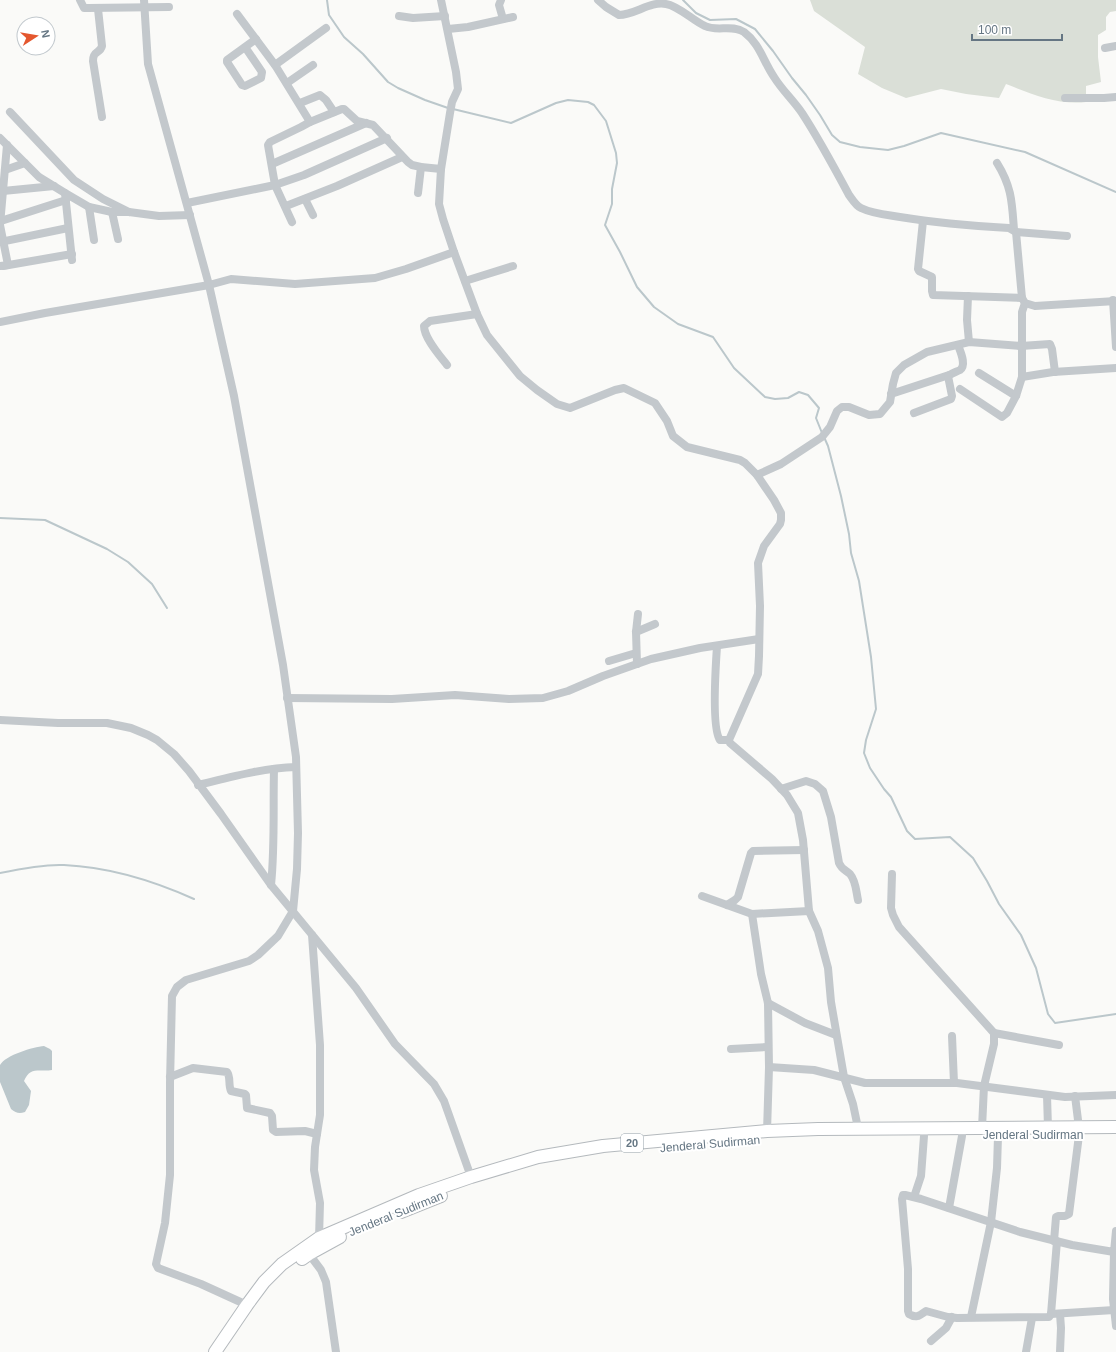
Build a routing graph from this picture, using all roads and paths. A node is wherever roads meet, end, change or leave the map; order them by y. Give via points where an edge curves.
1 (80, 0) edge
2 (441, 0) edge
3 (501, 0) edge
4 (598, 0) edge
5 (144, 4) edge
6 (169, 7) dead end
7 (98, 9) junction
8 (237, 14) dead end
9 (399, 16) dead end
10 (445, 16) junction
11 (513, 17) dead end
12 (503, 19) junction
13 (326, 28) dead end
14 (448, 29) junction
15 (256, 39) junction
16 (1116, 46) edge
17 (245, 47) junction
18 (1105, 48) dead end
19 (274, 65) junction
20 (312, 66) dead end
21 (287, 83) junction
22 (1116, 97) edge
23 (1064, 98) dead end
24 (300, 103) junction
25 (10, 112) dead end
26 (334, 112) junction
27 (102, 117) dead end
28 (310, 122) junction
29 (367, 123) junction
30 (0, 138) edge
31 (387, 138) junction
32 (5, 150) edge
33 (402, 157) junction
34 (25, 163) junction
35 (997, 163) dead end
36 (272, 164) junction
37 (421, 167) junction
38 (441, 169) junction
39 (3, 175) edge
40 (275, 185) junction
41 (54, 186) junction
42 (418, 193) dead end
43 (2, 196) edge
44 (65, 197) junction
45 (305, 199) junction
46 (186, 202) junction
47 (286, 206) junction
48 (89, 207) junction
49 (112, 212) junction
50 (129, 212) junction
51 (313, 215) dead end
52 (190, 216) junction
53 (923, 221) junction
54 (292, 222) dead end
55 (0, 223) edge
56 (68, 228) junction
57 (1015, 231) junction
58 (1067, 236) dead end
59 (118, 239) dead end
60 (94, 240) dead end
61 (2, 242) edge
62 (454, 252) junction
63 (3, 266) edge
64 (513, 266) dead end
65 (466, 281) junction
66 (209, 285) junction
67 (968, 296) junction
68 (1024, 300) junction
69 (1115, 301) edge
70 (477, 314) junction
71 (0, 322) edge
72 (969, 342) junction
73 (958, 345) junction
74 (1021, 346) junction
75 (1116, 347) edge
76 (447, 365) dead end
77 (1116, 368) edge
78 (1054, 372) junction
79 (979, 373) dead end
80 (949, 375) junction
81 (1022, 376) junction
82 (960, 389) dead end
83 (892, 394) junction
84 (1016, 396) junction
85 (914, 413) dead end
86 (757, 475) junction
87 (638, 614) dead end
88 (655, 624) dead end
89 (636, 632) junction
90 (760, 639) junction
91 (717, 646) junction
92 (636, 653) junction
93 (609, 661) dead end
94 (637, 664) junction
95 (287, 698) junction
96 (0, 720) edge
97 (729, 740) junction
98 (296, 767) junction
99 (274, 769) junction
100 (198, 785) junction
101 (781, 789) junction
102 (804, 850) junction
103 (892, 874) dead end
104 (271, 885) junction
105 (702, 896) dead end
106 (858, 900) dead end
107 (727, 905) junction
108 (808, 910) junction
109 (293, 911) junction
110 (752, 914) junction
111 (312, 935) junction
112 (768, 1003) junction
113 (994, 1033) junction
114 (836, 1035) junction
115 (952, 1036) dead end
116 (1059, 1045) dead end
117 (768, 1047) junction
118 (731, 1049) dead end
119 (769, 1067) junction
120 (170, 1077) junction
121 (844, 1077) junction
122 (954, 1083) junction
123 (984, 1086) junction
124 (1047, 1095) junction
125 (1116, 1095) edge
126 (1075, 1096) junction
127 (1116, 1127) edge
128 (858, 1128) junction
129 (982, 1128) junction
130 (1048, 1128) junction
131 (767, 1131) junction
132 (1079, 1131) junction
133 (317, 1134) junction
134 (1116, 1135) edge
135 (924, 1136) junction
136 (962, 1136) junction
137 (998, 1136) junction
138 (471, 1177) junction
139 (914, 1197) junction
140 (949, 1208) junction
141 (991, 1222) junction
142 (1116, 1231) edge
143 (1116, 1234) edge
144 (319, 1238) junction
145 (1056, 1241) junction
146 (1114, 1252) junction
147 (309, 1254) junction
148 (247, 1305) junction
149 (1115, 1313) edge
150 (1051, 1314) junction
151 (1060, 1314) junction
152 (971, 1317) junction
153 (952, 1318) junction
154 (1032, 1318) junction
155 (1116, 1326) edge
156 (931, 1341) dead end
157 (215, 1352) edge
158 (224, 1352) edge
159 (336, 1352) edge
160 (1026, 1352) edge
161 (1060, 1352) edge

1 - 7 street via 84,8
2 - 10 street
3 - 12 street via 499,5
4 - 53 street via 619,15 652,5 666,4 707,27 742,31 757,45 774,77 801,112 857,206 876,213
5 - 6 street
5 - 7 street
5 - 46 street via 148,64
7 - 27 street via 102,46 93,56 93,61
8 - 15 street
9 - 10 street
10 - 14 street
11 - 12 street
12 - 14 street
13 - 19 street
14 - 38 street via 458,89 452,102
15 - 17 street
15 - 19 street
16 - 18 street
17 - 17 street via 227,60 245,86 262,75
19 - 21 street
20 - 21 street
21 - 24 street
22 - 23 street
24 - 26 street via 320,95
24 - 28 street
25 - 50 street via 74,180
26 - 28 street
26 - 29 street via 344,109 357,121
28 - 36 street via 270,142 268,145
29 - 31 street
29 - 36 street
30 - 32 street
31 - 33 street
31 - 40 street via 304,175
32 - 34 street
32 - 39 street
33 - 37 street via 412,165
33 - 45 street
34 - 39 street
34 - 41 street via 39,177
35 - 57 street via 1007,181
36 - 40 street
37 - 38 street
37 - 42 street
38 - 62 street via 439,204
39 - 43 street
40 - 46 street
40 - 47 street
41 - 43 street
41 - 44 street
43 - 55 street
44 - 48 street
44 - 55 street
44 - 56 street
45 - 47 street
45 - 51 street
46 - 52 street
47 - 54 street
48 - 49 street
48 - 60 street
49 - 50 street
49 - 59 street
50 - 52 street via 159,216
52 - 66 street
53 - 57 street via 1008,228
53 - 67 street via 918,269 932,277 933,295
55 - 61 street
56 - 61 street
56 - 63 street via 72,257
57 - 58 street
57 - 68 street
61 - 63 street
62 - 65 street
62 - 66 street via 375,278 295,284 231,279
64 - 65 street
65 - 70 street
66 - 71 street
66 - 95 street via 234,396
67 - 68 street
67 - 72 street
68 - 69 street via 1034,306
68 - 74 street
69 - 75 street
70 - 76 street via 430,321 424,326 428,338
70 - 86 street via 490,340 520,376 558,404 570,408 624,388 655,403 667,420 673,436 686,447 743,462
72 - 73 street
72 - 74 street
73 - 80 street via 963,366
73 - 83 street via 927,352 904,365 895,376
74 - 78 street via 1050,344
74 - 81 street
77 - 78 street
78 - 81 street
79 - 84 street
80 - 83 street
80 - 85 street via 951,399
81 - 84 street
82 - 84 street via 1002,416 1007,413
83 - 86 street via 888,405 877,415 869,415 845,406 840,408 824,436 781,464
86 - 90 street via 774,500 781,516 780,524 764,546 758,563
87 - 89 street
88 - 89 street
89 - 92 street
90 - 91 street
90 - 97 street via 758,674
91 - 94 street
91 - 97 street via 715,712 718,736 720,740
92 - 93 street
92 - 94 street
94 - 95 street via 543,698 509,699 456,695 392,699
95 - 98 street
96 - 100 street via 107,723 131,728 153,737 170,750
97 - 101 street
98 - 99 street
98 - 109 street via 298,833
99 - 100 street
99 - 104 street
100 - 104 street
101 - 102 street via 798,813
101 - 106 street via 806,781 823,791 831,817 839,863 842,870 851,875
102 - 107 street via 753,851 738,897
102 - 108 street
103 - 113 street via 891,908 899,927
104 - 109 street
105 - 107 street
107 - 110 street
108 - 110 street
108 - 114 street via 818,931 828,968
109 - 111 street
109 - 120 street via 278,936 258,955 239,964 190,978 177,987 172,996
110 - 112 street
111 - 133 street via 320,1045 320,1115
111 - 138 street via 356,988 395,1044 434,1084 444,1101
112 - 114 street via 805,1023
112 - 117 street
113 - 116 street
113 - 123 street via 994,1044
114 - 121 street
115 - 122 street
117 - 118 street
117 - 119 street
119 - 121 street via 814,1070
119 - 131 street
120 - 133 street via 193,1068 228,1072 231,1091 246,1095 247,1108 270,1113 276,1132 305,1131
120 - 148 street via 170,1175 157,1266
121 - 122 street via 865,1082
121 - 128 street
122 - 123 street
123 - 124 street
123 - 129 street
124 - 126 street
124 - 130 street
125 - 126 street
126 - 132 street
127 - 132 highway, 20
128 - 129 highway, 20
128 - 131 highway, 20
129 - 130 highway, 20
130 - 132 highway, 20
131 - 138 highway, 20 via 603,1146 538,1157
132 - 134 highway, Jenderal Sudirman / 20
132 - 137 highway, Jenderal Sudirman / 20
132 - 145 street via 1069,1212 1067,1215 1056,1217
133 - 144 street via 314,1170 320,1203
135 - 136 highway, Jenderal Sudirman / 20
135 - 139 street via 921,1176
135 - 147 highway, Jenderal Sudirman / 20 via 768,1139 604,1154 540,1165 466,1186 350,1232
136 - 137 highway, Jenderal Sudirman / 20
136 - 140 street
137 - 141 street
138 - 144 highway, 20 via 419,1195
139 - 140 street
139 - 153 street via 904,1195 902,1199 908,1269 908,1311 915,1316 926,1311
140 - 141 street
141 - 145 street
141 - 152 street
142 - 143 street
143 - 146 street
144 - 148 highway, 20 via 282,1264 264,1282
145 - 146 street
145 - 150 street
146 - 149 street
147 - 158 highway, Jenderal Sudirman / 20 via 270,1287
147 - 159 street via 326,1282
148 - 157 highway, 20
149 - 151 street
149 - 155 street
150 - 151 street
150 - 154 street via 1048,1317
151 - 161 street
152 - 153 street
152 - 154 street
153 - 156 street via 946,1328
154 - 160 street

